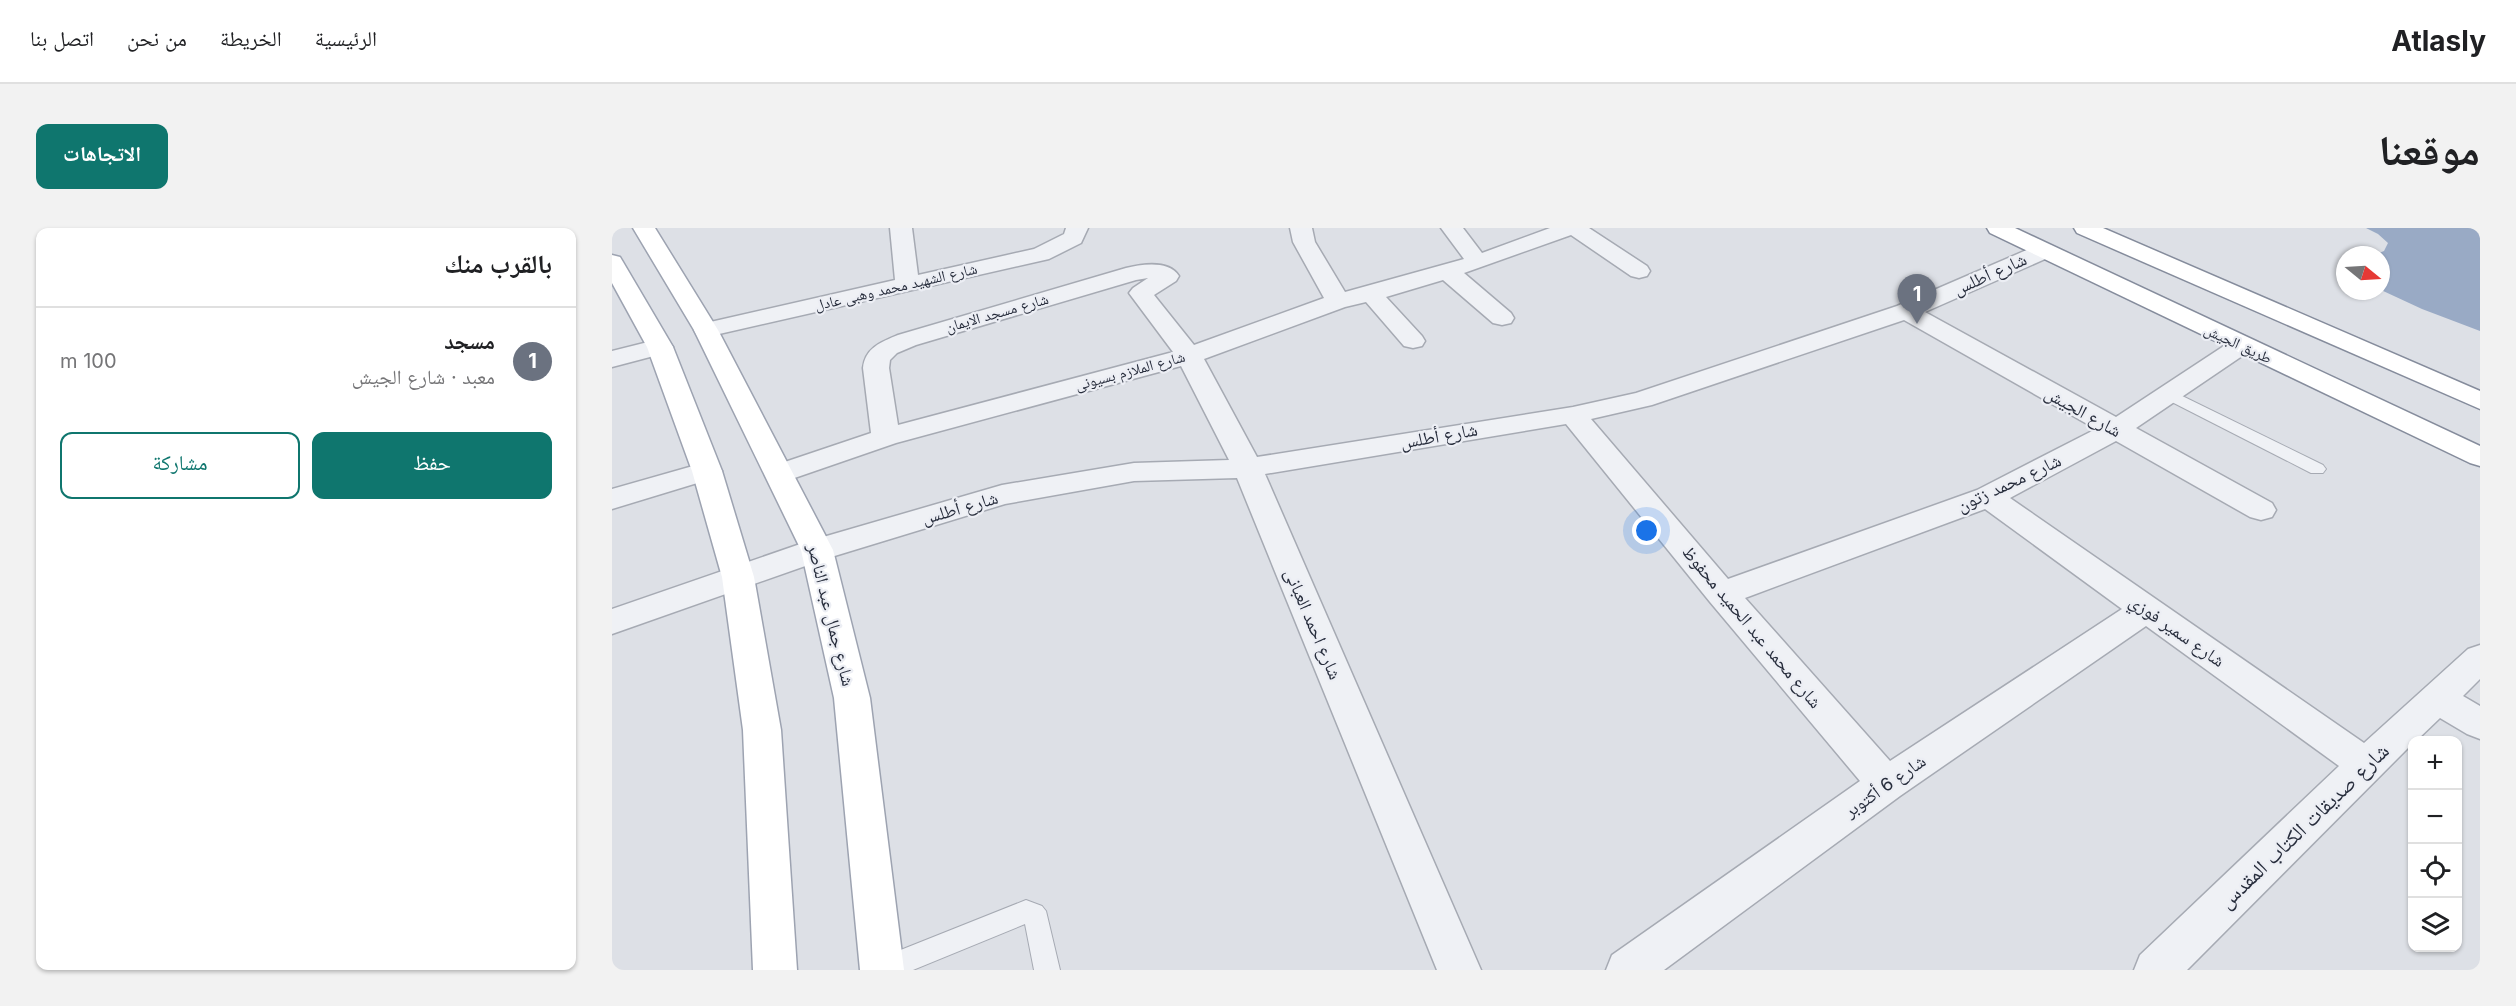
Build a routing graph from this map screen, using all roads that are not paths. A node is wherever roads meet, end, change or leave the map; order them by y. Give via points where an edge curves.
1 (644, 228) edge
2 (901, 228) edge
3 (1077, 228) edge
4 (1301, 228) edge
5 (1452, 228) edge
6 (1570, 228) edge
7 (1575, 228) edge
8 (1998, 228) edge
9 (2085, 228) edge
10 (2044, 251) junction
11 (612, 262) edge
12 (1478, 262) junction
13 (1447, 271) junction
14 (1639, 271) dead end
15 (907, 284) junction
16 (1141, 293) joint
17 (1371, 294) junction
18 (1338, 301) junction
19 (1906, 311) junction
20 (1502, 318) dead end
21 (706, 330) junction
22 (1413, 341) dead end
23 (2242, 345) junction
24 (660, 347) junction
25 (1189, 356) junction
26 (612, 359) edge
27 (2170, 395) junction
28 (2480, 401) edge
29 (1573, 415) junction
30 (2115, 430) junction
31 (886, 437) junction
32 (2480, 457) edge
33 (1248, 468) junction
34 (2317, 469) dead end
35 (706, 471) junction
36 (780, 474) junction
37 (1988, 496) junction
38 (612, 499) edge
39 (2261, 510) dead end
40 (818, 550) junction
41 (738, 577) junction
42 (1722, 594) junction
43 (2146, 609) junction
44 (612, 622) edge
45 (2480, 658) edge
46 (2437, 698) junction
47 (2480, 724) edge
48 (2366, 765) junction
49 (1886, 784) junction
50 (775, 970) edge
51 (882, 970) edge
52 (1047, 970) edge
53 (1459, 970) edge
54 (1628, 970) edge
55 (2156, 970) edge

1 - 21 main road, شارع جمال عبد الناصر
2 - 15 street
3 - 15 street, شارع الشهيد محمد وهبى عادل via 1073,238 1041,254
4 - 18 street via 1304,242
5 - 12 street
6 - 12 street, شارع الملازم بسيونى
7 - 14 street
8 - 10 main road, طريق الجيش
9 - 28 main road
10 - 19 street, شارع أطلس
10 - 23 main road, طريق الجيش
11 - 24 main road
12 - 13 street, شارع الملازم بسيونى
13 - 17 street, شارع الملازم بسيونى
13 - 20 street
15 - 21 street, شارع الشهيد محمد وهبى عادل
16 - 25 street, شارع احمد العبانى
16 - 31 street, شارع مسجد الايمان via 1168,276 1154,271 1134,273 888,348 877,358 876,368
17 - 18 street, شارع الملازم بسيونى
17 - 22 street
18 - 25 street, شارع الملازم بسيونى
19 - 29 street, شارع أطلس via 1643,399
19 - 30 street, شارع الجيش
21 - 36 main road, شارع جمال عبد الناصر
23 - 27 street, شارع محمد زتون
23 - 32 main road, طريق الجيش
24 - 26 street
24 - 35 main road
25 - 31 street, شارع الملازم بسيونى
25 - 33 street, شارع احمد العبانى
27 - 30 street, شارع محمد زتون
27 - 34 lane
29 - 33 street, شارع أطلس
29 - 42 street, شارع محمد عبد الحميد محفوظ
30 - 37 street, شارع محمد زتون
30 - 39 street, شارع الجيش
31 - 36 street, شارع الملازم بسيونى
33 - 40 street, شارع أطلس via 1134,472 1002,495
33 - 53 street, شارع احمد العبانى
35 - 38 street
35 - 41 main road
36 - 40 main road, شارع جمال عبد الناصر
37 - 42 street, شارع محمد زتون
37 - 43 street, شارع سمير فوزي
40 - 41 street, شارع أطلس
40 - 51 main road, شارع جمال عبد الناصر via 852,698
41 - 44 street, شارع أطلس
41 - 50 main road via 762,730
42 - 49 street, شارع محمد عبد الحميد محفوظ
43 - 48 street, شارع سمير فوزي
43 - 49 street, شارع 6 أكتوبر
45 - 46 street, شارع صديقات الكتاب المقدس
46 - 47 street
46 - 48 street, شارع صديقات الكتاب المقدس
48 - 55 street, شارع صديقات الكتاب المقدس
49 - 54 street, شارع 6 أكتوبر
51 - 52 lane via 1026,912 1037,919

